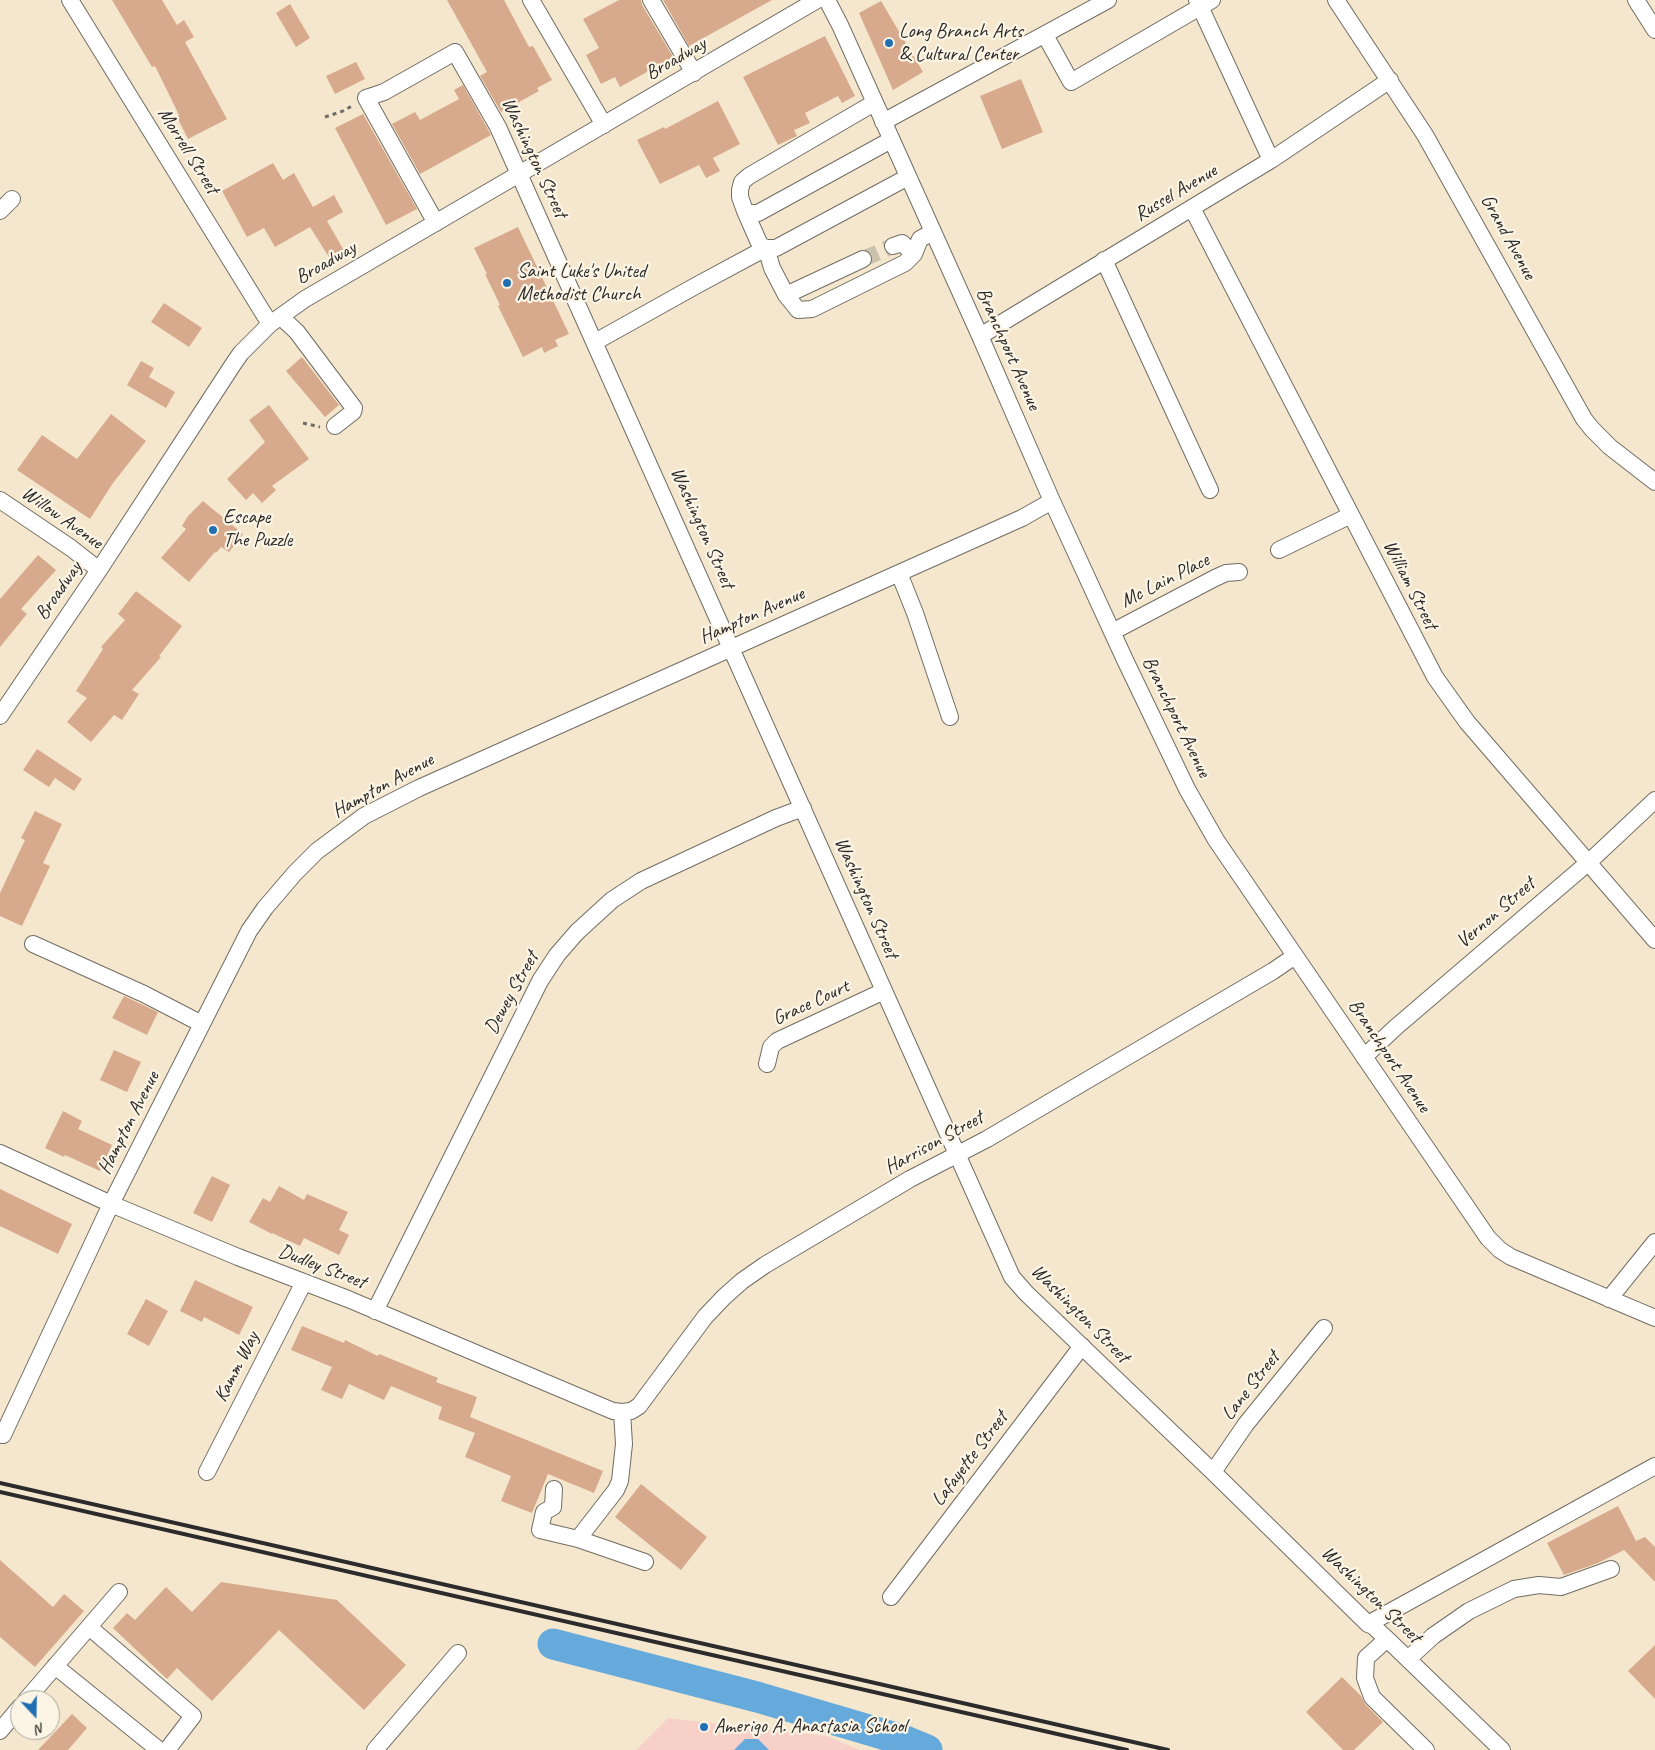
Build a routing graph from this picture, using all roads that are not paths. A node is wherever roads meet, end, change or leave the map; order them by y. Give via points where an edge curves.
1 (70, 0) edge
2 (531, 0) edge
3 (651, 0) edge
4 (817, 0) edge
5 (827, 0) edge
6 (1108, 0) edge
7 (1336, 0) edge
8 (1636, 0) edge
9 (1203, 3) edge
10 (1655, 30) edge
11 (1045, 35) junction
12 (694, 73) junction
13 (1390, 80) junction
14 (874, 103) junction
15 (883, 122) junction
16 (604, 125) junction
17 (891, 140) junction
18 (1271, 160) junction
19 (520, 175) junction
20 (908, 177) junction
21 (12, 198) dead end
22 (1192, 208) junction
23 (0, 211) edge
24 (751, 216) junction
25 (436, 223) junction
26 (933, 232) junction
27 (893, 246) tunnel mouth
28 (766, 248) junction
29 (914, 254) junction
30 (863, 259) tunnel mouth
31 (1104, 260) junction
32 (786, 295) junction
33 (276, 320) junction
34 (980, 336) junction
35 (595, 342) junction
36 (335, 426) dead end
37 (1655, 482) edge
38 (1210, 490) dead end
39 (0, 500) edge
40 (1052, 501) junction
41 (1351, 515) junction
42 (1279, 550) dead end
43 (99, 570) junction
44 (1239, 572) dead end
45 (899, 574) junction
46 (1112, 632) junction
47 (732, 649) junction
48 (0, 716) edge
49 (950, 717) dead end
50 (1655, 800) edge
51 (803, 808) junction
52 (1589, 862) junction
53 (1655, 940) edge
54 (33, 944) dead end
55 (1295, 956) junction
56 (884, 991) junction
57 (202, 1024) junction
58 (1364, 1057) junction
59 (767, 1064) dead end
60 (0, 1153) edge
61 (958, 1154) junction
62 (111, 1204) junction
63 (1655, 1242) edge
64 (304, 1282) junction
65 (1609, 1299) junction
66 (376, 1311) junction
67 (1655, 1318) edge
68 (1324, 1328) dead end
69 (1082, 1346) junction
70 (626, 1412) junction
71 (3, 1435) dead end
72 (1655, 1466) edge
73 (207, 1472) dead end
74 (1213, 1472) junction
75 (554, 1489) dead end
76 (578, 1539) junction
77 (645, 1562) dead end
78 (1611, 1569) dead end
79 (118, 1592) dead end
80 (891, 1598) dead end
81 (1368, 1624) junction
82 (89, 1627) junction
83 (1387, 1639) junction
84 (458, 1653) dead end
85 (1408, 1659) junction
86 (55, 1666) junction
87 (35, 1690) edge
88 (10, 1720) edge
89 (0, 1731) edge
90 (159, 1750) edge
91 (166, 1750) edge
92 (375, 1750) edge
93 (1426, 1750) edge
94 (1501, 1750) edge

1 - 33 street, Morrell Street
2 - 16 street
3 - 12 street
4 - 12 street, Broadway
5 - 14 street, Branchport Avenue
6 - 11 street
7 - 13 street, Grand Avenue
8 - 10 street
9 - 11 street via 1071,82
9 - 18 street
11 - 15 street
12 - 16 street, Broadway
13 - 18 street, Russel Avenue
13 - 37 street, Grand Avenue via 1426,135 1584,419 1610,447
14 - 15 street, Branchport Avenue
14 - 24 street via 742,182 740,198
15 - 17 street, Branchport Avenue
16 - 19 street, Broadway
17 - 20 street, Branchport Avenue
17 - 24 street
18 - 22 street, Russel Avenue
19 - 25 street, Broadway
19 - 25 street, Washington Street via 457,53 452,52 384,92 366,98
19 - 35 street, Washington Street
20 - 26 street, Branchport Avenue
20 - 28 street via 776,248
21 - 23 street
22 - 31 street, Russel Avenue
22 - 41 street, William Street
24 - 28 street via 760,245
25 - 33 street, Broadway
26 - 29 street via 920,239
26 - 34 street, Branchport Avenue
27 - 29 street via 902,243
28 - 32 street
28 - 35 street
29 - 32 street via 905,263 812,309 798,310
30 - 32 street
31 - 34 street, Russel Avenue
31 - 38 street
33 - 36 street, Morrell Street via 297,332 354,408
33 - 43 street, Broadway via 234,363
34 - 40 street, Branchport Avenue
35 - 47 street, Washington Street
39 - 43 street, Willow Avenue
40 - 45 street, Hampton Avenue
40 - 46 street, Branchport Avenue
41 - 42 street
41 - 52 street, William Street via 1435,677 1467,722
43 - 48 street, Broadway
44 - 46 street, Mc Lain Place via 1214,578
45 - 47 street, Hampton Avenue
45 - 49 street
46 - 55 street, Branchport Avenue via 1187,789 1216,840
47 - 51 street, Washington Street
47 - 57 street, Hampton Avenue via 419,788 364,816 341,832 295,873 265,908 249,931
50 - 52 street, Vernon Street
51 - 56 street, Washington Street
51 - 66 street, Dewey Street via 641,881 612,900 557,955 540,981
52 - 53 street, William Street
52 - 58 street, Vernon Street
54 - 57 street
55 - 58 street, Branchport Avenue
55 - 61 street, Harrison Street
56 - 59 street, Grace Court via 777,1041 771,1048
56 - 61 street, Washington Street
57 - 62 street, Hampton Avenue
58 - 65 street, Branchport Avenue via 1488,1238 1500,1250
60 - 62 street, Dudley Street
61 - 69 street, Washington Street via 1012,1277
61 - 70 street, Harrison Street via 910,1179 742,1281 705,1317 638,1406
62 - 64 street, Dudley Street
62 - 71 street, Hampton Avenue
63 - 65 street
64 - 66 street, Dudley Street
64 - 73 street, Kamm Way
65 - 67 street, Branchport Avenue
66 - 70 street, Dudley Street via 604,1407
68 - 74 street, Lane Street via 1246,1424
69 - 74 street, Washington Street
69 - 80 street, Lafayette Street
70 - 76 street via 620,1481
72 - 81 street
74 - 81 street, Washington Street
75 - 76 street via 553,1507 544,1512 540,1530
76 - 77 street
78 - 85 street via 1561,1587 1540,1585 1514,1589 1469,1612 1433,1636
79 - 82 street
81 - 83 street, Washington Street
82 - 86 street
82 - 91 street via 193,1716
83 - 85 street, Washington Street
83 - 93 street via 1366,1658 1364,1678 1372,1697
84 - 92 street
85 - 94 street, Washington Street
86 - 87 street
86 - 90 street
88 - 89 street

